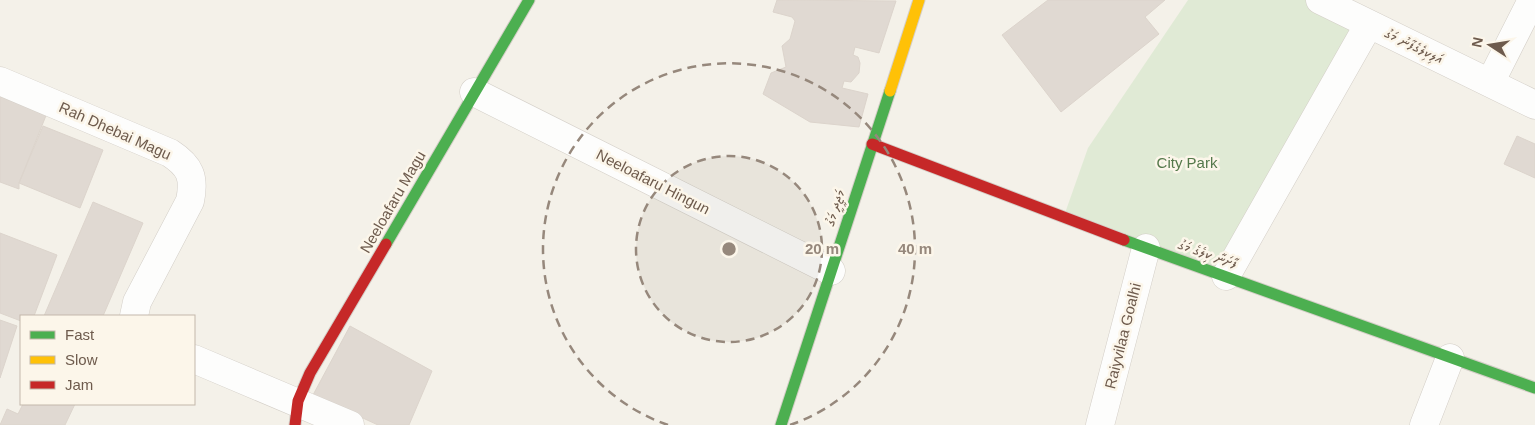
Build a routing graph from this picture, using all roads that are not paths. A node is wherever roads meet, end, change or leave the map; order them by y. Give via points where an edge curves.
1 (529, 0) edge
2 (919, 0) edge
3 (1320, 0) edge
4 (1532, 0) edge
5 (1369, 24) junction
6 (0, 81) edge
7 (1490, 83) junction
8 (474, 92) junction
9 (1535, 105) edge
10 (872, 144) junction
11 (1146, 248) junction
12 (831, 271) junction
13 (1226, 276) junction
14 (134, 315) edge
15 (1450, 358) junction
16 (195, 360) edge
17 (1535, 388) edge
18 (297, 413) edge
19 (350, 425) edge
20 (781, 425) edge
21 (1100, 425) edge
22 (1424, 425) edge

1 - 8 street, Neeloafaru Magu
2 - 10 street, މަޖީދީ މަގު
3 - 5 street, އަލިކިލެގެފާނު މަގު
4 - 7 street
5 - 7 street, އަލިކިލެގެފާނު މަގު
5 - 13 street
6 - 14 street, Rah Dhebai Magu via 185,163 192,177 190,201 137,302
7 - 9 street, އަލިކިލެގެފާނު މަގު
8 - 12 street, Neeloafaru Hingun
8 - 18 street, Neeloafaru Magu via 310,373
10 - 11 street, ފާށަނާ ކިލެގެ މަގު
10 - 12 street, މަޖީދީ މަގު
11 - 13 street, ފާށަނާ ކިލެގެ މަގު
11 - 21 street, Raiyvilaa Goalhi
12 - 20 street, މަޖީދީ މަގު
13 - 15 street, ފާށަނާ ކިލެގެ މަގު
15 - 17 street, ފާށަނާ ކިލެގެ މަގު
15 - 22 street
16 - 18 street
18 - 19 street

